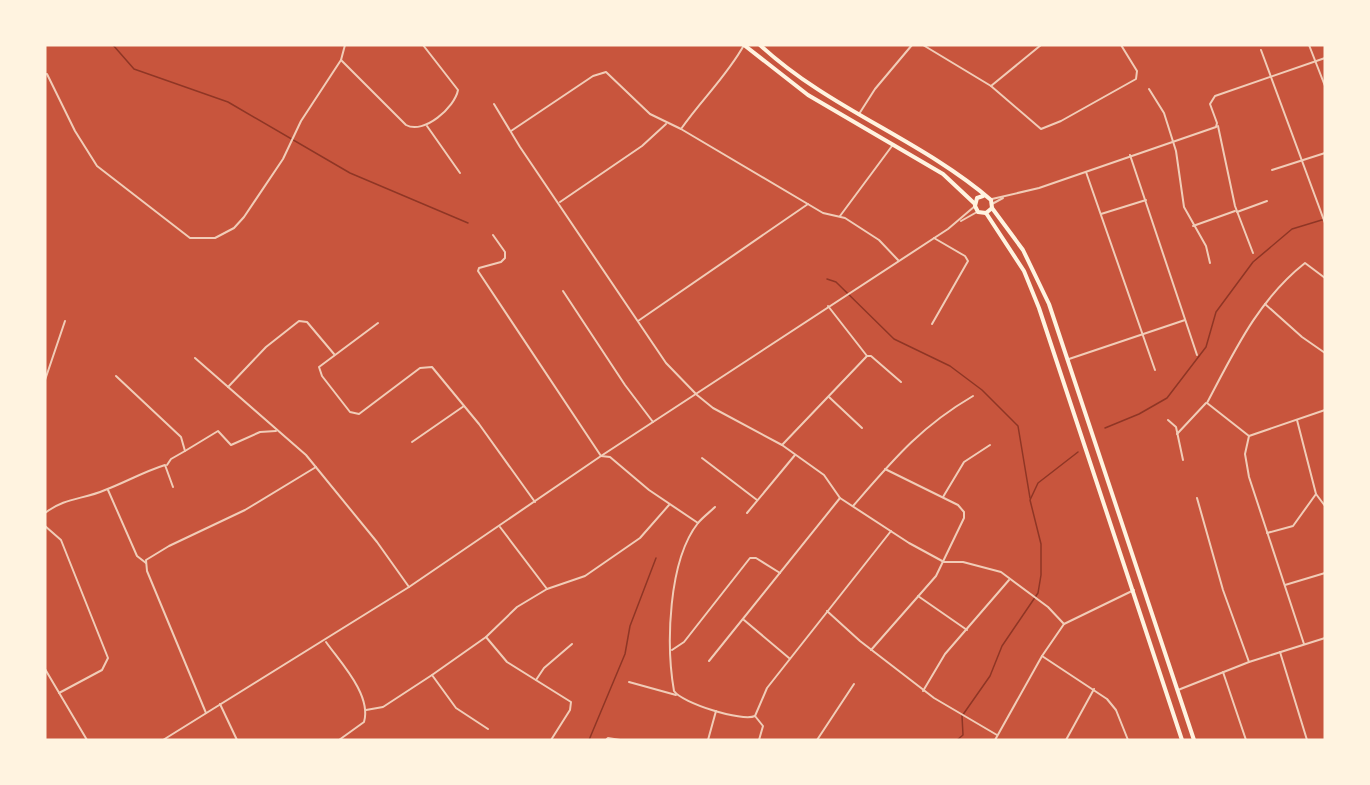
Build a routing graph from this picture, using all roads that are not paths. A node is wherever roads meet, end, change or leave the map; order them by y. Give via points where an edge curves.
1 (345, 45) edge
2 (423, 45) edge
3 (744, 45) edge
4 (760, 45) edge
5 (912, 45) edge
6 (923, 45) edge
7 (1041, 45) edge
8 (1121, 45) edge
9 (1309, 45) edge
10 (1261, 50) dead end
11 (1325, 58) edge
12 (341, 60) junction
13 (1316, 61) junction
14 (47, 74) dead end
15 (1271, 78) junction
16 (991, 86) junction
17 (1325, 86) edge
18 (1149, 90) dead end
19 (494, 104) dead end
20 (858, 115) junction
21 (667, 123) junction
22 (427, 125) junction
23 (1218, 126) junction
24 (681, 129) junction
25 (510, 131) junction
26 (1173, 141) junction
27 (892, 144) junction
28 (1325, 153) edge
29 (1130, 155) junction
30 (1300, 160) junction
31 (1272, 170) dead end
32 (1086, 172) junction
33 (460, 173) dead end
34 (983, 195) junction
35 (1146, 200) junction
36 (1267, 201) dead end
37 (560, 202) junction
38 (808, 204) junction
39 (992, 204) junction
40 (975, 205) junction
41 (1236, 211) junction
42 (978, 212) junction
43 (986, 213) junction
44 (1101, 214) junction
45 (840, 216) junction
46 (959, 222) junction
47 (1325, 223) edge
48 (1193, 226) junction
49 (493, 235) dead end
50 (933, 238) junction
51 (1253, 254) dead end
52 (898, 260) junction
53 (1210, 262) dead end
54 (1325, 278) edge
55 (563, 291) dead end
56 (1265, 304) junction
57 (828, 306) junction
58 (1185, 320) junction
59 (65, 321) dead end
60 (638, 321) junction
61 (378, 323) dead end
62 (932, 324) dead end
63 (1141, 334) junction
64 (1325, 353) edge
65 (334, 355) junction
66 (1197, 355) dead end
67 (867, 356) junction
68 (195, 358) dead end
69 (1069, 359) junction
70 (1155, 370) dead end
71 (116, 376) dead end
72 (45, 380) edge
73 (901, 382) dead end
74 (228, 387) junction
75 (697, 394) junction
76 (973, 396) dead end
77 (829, 397) junction
78 (1207, 403) junction
79 (464, 405) junction
80 (1325, 410) edge
81 (1167, 420) dead end
82 (1297, 420) junction
83 (653, 422) junction
84 (862, 428) dead end
85 (277, 431) junction
86 (1177, 434) junction
87 (1249, 436) junction
88 (412, 442) dead end
89 (990, 445) dead end
90 (782, 446) junction
91 (185, 451) junction
92 (795, 455) junction
93 (601, 456) junction
94 (702, 458) dead end
95 (1182, 460) dead end
96 (166, 465) junction
97 (316, 466) junction
98 (885, 469) junction
99 (173, 487) dead end
100 (107, 490) junction
101 (1316, 494) junction
102 (943, 497) junction
103 (840, 498) junction
104 (1197, 498) dead end
105 (757, 501) junction
106 (535, 502) junction
107 (670, 504) junction
108 (853, 506) junction
109 (1325, 506) edge
110 (715, 507) dead end
111 (45, 513) edge
112 (747, 513) dead end
113 (698, 523) junction
114 (45, 526) edge
115 (500, 526) junction
116 (891, 531) junction
117 (1267, 533) junction
118 (944, 562) junction
119 (146, 563) junction
120 (780, 573) junction
121 (1325, 573) edge
122 (1009, 580) junction
123 (1285, 585) junction
124 (409, 588) junction
125 (547, 589) junction
126 (1134, 590) junction
127 (918, 596) junction
128 (827, 611) junction
129 (744, 620) junction
130 (1064, 624) junction
131 (967, 630) junction
132 (486, 637) junction
133 (1325, 638) edge
134 (326, 642) junction
135 (572, 644) dead end
136 (1304, 644) junction
137 (672, 650) junction
138 (871, 650) junction
139 (1280, 652) junction
140 (1042, 656) junction
141 (789, 658) junction
142 (709, 661) dead end
143 (1249, 662) junction
144 (45, 669) edge
145 (1223, 672) junction
146 (432, 675) junction
147 (536, 680) junction
148 (629, 682) dead end
149 (854, 684) dead end
150 (1094, 689) junction
151 (1178, 690) junction
152 (923, 691) junction
153 (59, 693) junction
154 (677, 696) junction
155 (220, 704) junction
156 (366, 710) junction
157 (716, 710) junction
158 (207, 713) junction
159 (755, 716) junction
160 (488, 729) dead end
161 (998, 735) junction
162 (87, 740) edge
163 (163, 740) edge
164 (237, 740) edge
165 (339, 740) edge
166 (551, 740) edge
167 (606, 740) edge
168 (620, 740) edge
169 (708, 740) edge
170 (759, 740) edge
171 (817, 740) edge
172 (995, 740) edge
173 (1065, 740) edge
174 (1128, 740) edge
175 (1182, 740) edge
176 (1194, 740) edge
177 (1246, 740) edge
178 (1307, 740) edge

1 - 12 street
2 - 22 street via 458,90 452,102
3 - 24 street
3 - 27 main road via 808,95
4 - 20 main road via 804,81
5 - 20 street
6 - 16 street
7 - 16 street
8 - 16 street via 1137,71 1136,79 1044,129
9 - 13 street
10 - 15 street
11 - 13 street
12 - 14 street via 244,217 216,238 198,239 169,223 97,166
12 - 22 street via 406,125
13 - 15 street
13 - 17 street
15 - 23 street via 1212,99 1210,104
15 - 30 street
18 - 26 street via 1164,113
19 - 25 street
20 - 34 main road via 933,156
21 - 24 street
21 - 25 street via 650,114 606,72 593,76
21 - 37 street via 642,146
22 - 33 street
23 - 26 street
23 - 41 street
24 - 38 street
25 - 37 street
26 - 29 street
26 - 48 street via 1184,207
27 - 40 main road via 943,174
27 - 45 street
28 - 30 street
29 - 32 street
29 - 35 street
30 - 31 street
30 - 47 street
32 - 39 street
32 - 44 street
34 - 39 main road
34 - 40 main road
35 - 44 street
35 - 58 street
36 - 41 street
37 - 60 street
38 - 45 street via 823,213
38 - 60 street
39 - 43 main road
39 - 69 main road via 1032,266
40 - 42 main road
40 - 46 street
41 - 48 street
41 - 51 street
42 - 43 main road
42 - 46 street
43 - 126 main road via 1033,292
44 - 63 street
45 - 52 street via 879,240
46 - 50 street
48 - 53 street via 1206,246
49 - 93 street via 505,258 478,271
50 - 52 street
50 - 62 street via 968,261
52 - 57 street
54 - 56 street via 1305,263
55 - 83 street
56 - 64 street
56 - 78 street via 1242,335
57 - 67 street
57 - 75 street
58 - 63 street
58 - 66 street
59 - 72 street
60 - 75 street via 666,363
61 - 65 street
63 - 69 street
63 - 70 street
65 - 74 street via 307,322 298,321 266,347
65 - 79 street via 319,370 353,414 359,414 428,366 437,371
67 - 73 street
67 - 77 street
68 - 74 street
69 - 151 main road
71 - 91 street via 181,437
74 - 85 street
75 - 83 street
75 - 90 street via 713,408
76 - 98 street via 935,420
77 - 84 street
77 - 90 street
78 - 86 street
78 - 87 street
79 - 88 street
79 - 106 street
80 - 82 street
81 - 86 street via 1176,427
82 - 87 street
82 - 101 street
83 - 93 street
85 - 91 street via 260,432 231,445 218,431
85 - 97 street
86 - 95 street
87 - 117 street via 1246,461
89 - 102 street via 964,462
90 - 92 street
91 - 96 street
92 - 103 street via 824,475
92 - 105 street
93 - 106 street
93 - 107 street via 610,458
94 - 105 street
96 - 99 street
96 - 100 street
97 - 119 street via 245,510 149,556
97 - 124 street
98 - 102 street
98 - 108 street
100 - 111 street via 64,500
100 - 119 street via 137,556
101 - 109 street
101 - 117 street via 1293,526
102 - 118 street via 962,509 964,518
103 - 108 street
103 - 120 street
104 - 143 street via 1223,590
105 - 112 street
106 - 115 street
107 - 113 street
107 - 125 street via 640,538 575,581
108 - 116 street
110 - 113 street
113 - 137 street via 678,568 673,590
114 - 153 street via 61,540 108,658 102,670
115 - 124 street
115 - 125 street
116 - 118 street
116 - 128 street
117 - 123 street
118 - 122 street via 980,565 1001,572
118 - 127 street
119 - 158 street
120 - 129 street
120 - 137 street via 756,558 748,560 684,642
121 - 123 street
122 - 130 street via 1040,600
122 - 131 street
123 - 136 street
124 - 134 street
125 - 132 street via 517,607
126 - 130 street
126 - 175 main road
127 - 131 street
127 - 138 street
128 - 138 street
128 - 141 street
129 - 141 street
129 - 142 street
130 - 140 street
131 - 152 street via 945,654
132 - 146 street
132 - 147 street via 507,662
133 - 136 street
134 - 155 street
134 - 156 street via 357,688
135 - 147 street
136 - 139 street
137 - 154 street via 672,682
138 - 152 street
139 - 143 street
139 - 178 street
140 - 150 street
140 - 161 street
141 - 159 street via 764,692
143 - 145 street
144 - 153 street
145 - 151 street
145 - 177 street
146 - 156 street via 383,707
146 - 160 street via 456,708
147 - 166 street via 572,705
148 - 154 street
149 - 171 street
150 - 173 street
150 - 174 street via 1116,710
151 - 176 main road
152 - 161 street
153 - 162 street
154 - 157 street
155 - 158 street
155 - 164 street
156 - 165 street via 364,722
157 - 159 street via 745,718
157 - 169 street
158 - 163 street
159 - 170 street via 763,726
161 - 172 street
167 - 168 street

